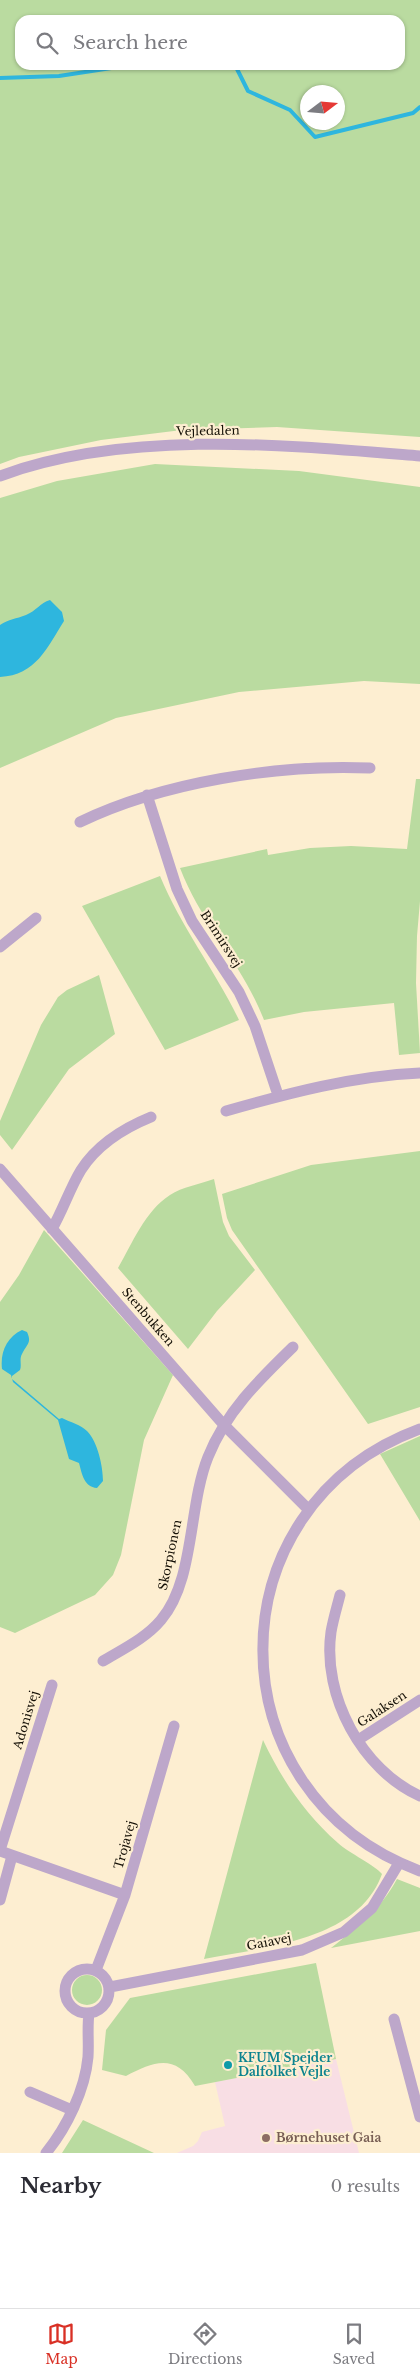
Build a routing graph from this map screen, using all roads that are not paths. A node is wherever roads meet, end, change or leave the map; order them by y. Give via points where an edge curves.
1 (420, 456) edge
2 (0, 476) edge
3 (370, 768) dead end
4 (147, 795) junction
5 (80, 822) dead end
6 (36, 918) dead end
7 (0, 947) edge
8 (420, 1073) edge
9 (278, 1095) junction
10 (226, 1111) dead end
11 (151, 1117) dead end
12 (0, 1169) edge
13 (52, 1228) junction
14 (292, 1348) dead end
15 (223, 1424) junction
16 (420, 1429) edge
17 (308, 1510) junction
18 (340, 1595) dead end
19 (103, 1662) dead end
20 (52, 1685) dead end
21 (420, 1700) edge
22 (174, 1726) dead end
23 (358, 1740) junction
24 (420, 1796) edge
25 (0, 1851) edge
26 (12, 1856) junction
27 (399, 1863) junction
28 (420, 1871) edge
29 (125, 1895) junction
30 (0, 1900) edge
31 (96, 1970) junction
32 (110, 1987) junction
33 (89, 2014) junction
34 (394, 2019) dead end
35 (30, 2092) dead end
36 (72, 2110) junction
37 (420, 2117) edge
38 (46, 2153) edge

1 - 2 street, Vejledalen via 254,444 190,444 70,457
3 - 4 street via 321,768 252,775
4 - 5 street
4 - 9 street, Brimirsvej via 177,889 192,921 239,992 255,1026
6 - 7 street
8 - 9 street
9 - 10 street
11 - 13 street via 121,1131 100,1148 82,1170
12 - 13 street, Stenbukken
13 - 15 street, Stenbukken
14 - 15 street via 254,1384
15 - 17 street, Stenbukken
15 - 19 street, Skorpionen via 195,1500 181,1584 173,1604 146,1634
16 - 17 street via 356,1462 326,1488
17 - 27 street via 290,1539 266,1604 262,1639 267,1701 280,1741 316,1800 354,1836
18 - 23 street, Galaksen via 331,1633 332,1673 348,1724
20 - 25 street, Adonisvej
21 - 23 street, Galaksen
22 - 29 street, Trojavej
23 - 24 street, Galaksen via 384,1773
25 - 26 street, Adonisvej
26 - 29 street, Adonisvej
26 - 30 street
27 - 28 street
27 - 32 street, Gaiavej via 372,1908 344,1932 302,1950
29 - 31 street, Trojavej
31 - 32 street
31 - 33 street via 77,1971 65,1988 71,2007
32 - 33 street via 107,2002 97,2012
33 - 36 street via 88,2058
34 - 37 street
35 - 36 street
36 - 38 street

